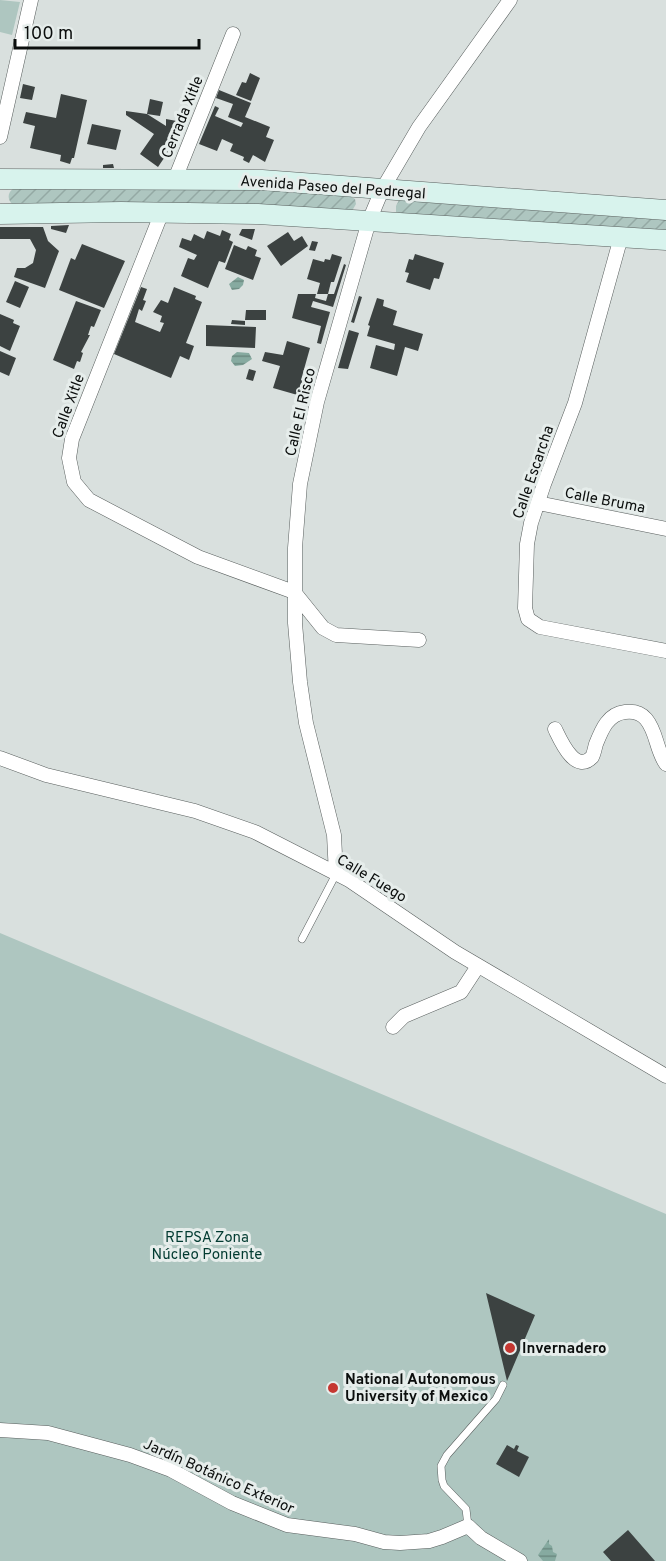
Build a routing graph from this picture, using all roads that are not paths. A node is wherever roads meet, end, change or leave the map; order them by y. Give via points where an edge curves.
1 (31, 0) edge
2 (507, 1) edge
3 (233, 34) dead end
4 (0, 137) edge
5 (0, 179) edge
6 (175, 179) junction
7 (382, 190) junction
8 (666, 210) edge
9 (162, 212) junction
10 (0, 214) edge
11 (369, 221) junction
12 (621, 237) junction
13 (666, 240) edge
14 (538, 503) junction
15 (666, 529) edge
16 (294, 592) junction
17 (419, 640) dead end
18 (666, 651) edge
19 (555, 729) dead end
20 (0, 758) edge
21 (666, 764) edge
22 (336, 874) junction
23 (302, 939) dead end
24 (478, 966) junction
25 (393, 1027) dead end
26 (666, 1076) edge
27 (502, 1385) dead end
28 (0, 1430) edge
29 (468, 1527) junction
30 (520, 1561) edge

1 - 4 street
2 - 7 street, Calle El Risco via 419,127
3 - 6 street, Cerrada Xitle
5 - 6 main road, Avenida Paseo del Pedregal
6 - 7 main road, Avenida Paseo del Pedregal via 262,180
7 - 8 main road, Avenida Paseo del Pedregal
7 - 11 street, Calle El Risco
9 - 10 main road, Avenida Paseo del Pedregal
9 - 11 main road, Avenida Paseo del Pedregal
9 - 16 street, Calle Xitle via 72,439 69,458 74,482 89,500 198,557
11 - 12 main road, Avenida Paseo del Pedregal
11 - 16 street, Calle El Risco via 316,402 300,484
12 - 13 main road, Avenida Paseo del Pedregal
12 - 14 street, Calle Escarcha via 575,403
14 - 15 street, Calle Bruma
14 - 18 street, Calle Escarcha via 527,544 524,592 528,619 540,627
16 - 17 street via 322,628 336,635
16 - 22 street, Calle El Risco via 301,692 334,835
19 - 21 street via 566,751 573,758 586,760 592,756 612,716 633,711 645,717 654,731
20 - 22 street, Calle Fuego via 46,775 195,811 255,832
22 - 23 lane
22 - 24 street, Calle Fuego
24 - 25 street via 461,992 404,1016
24 - 26 street, Calle Fuego
27 - 29 lane via 496,1399 441,1466 444,1486 466,1509
28 - 29 street, Jardín Botánico Exterior via 48,1433 130,1455 287,1525 400,1543 435,1539
29 - 30 street

